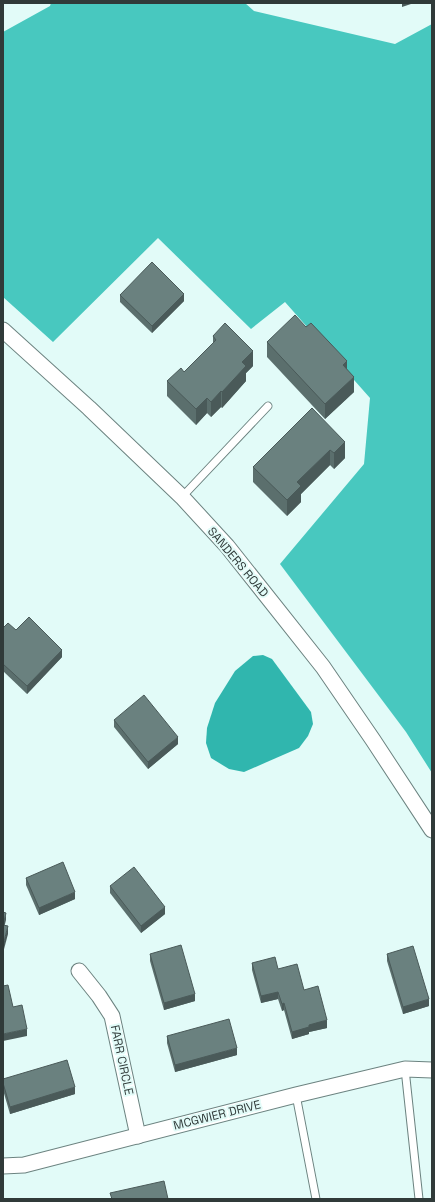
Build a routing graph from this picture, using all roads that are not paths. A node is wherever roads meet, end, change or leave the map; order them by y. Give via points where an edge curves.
1 (3, 330) edge
2 (268, 406) dead end
3 (182, 497) junction
4 (432, 830) edge
5 (79, 971) dead end
6 (404, 1069) junction
7 (432, 1070) edge
8 (296, 1095) junction
9 (138, 1136) junction
10 (3, 1166) edge
11 (316, 1199) edge
12 (419, 1199) edge

1 - 3 street, SANDERS ROAD
2 - 3 lane
3 - 4 street, SANDERS ROAD via 227,546 323,666
5 - 9 street, FARR CIRCLE via 112,1016
6 - 7 street, MCGWIER DRIVE
6 - 8 street, MCGWIER DRIVE
6 - 12 lane
8 - 9 street, MCGWIER DRIVE
8 - 11 lane
9 - 10 street, MCGWIER DRIVE via 24,1165

